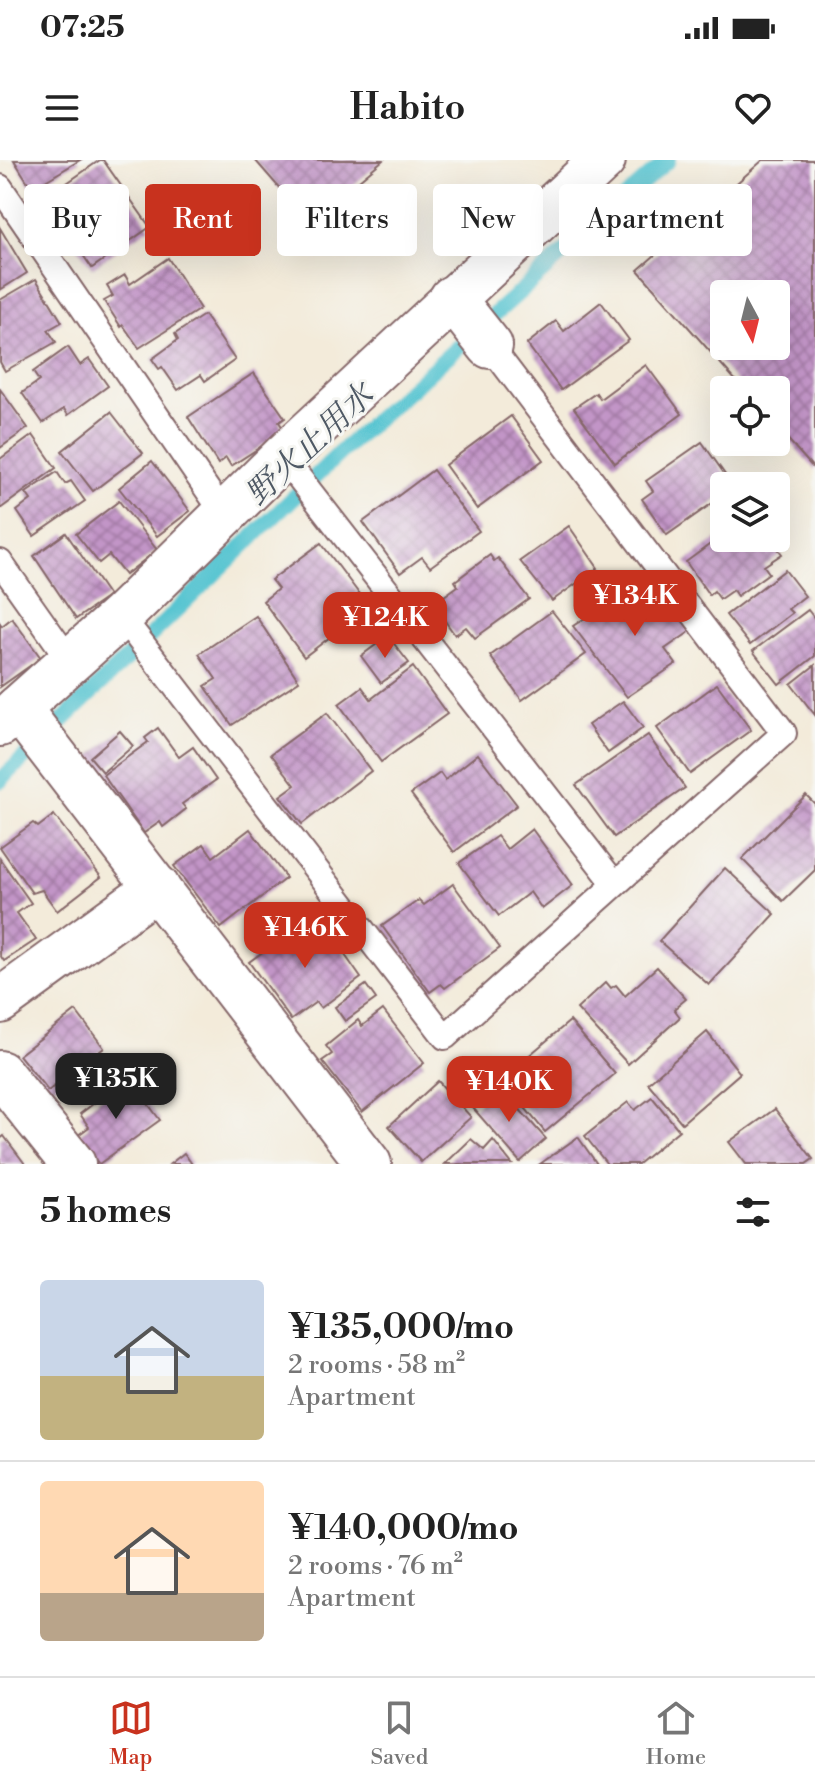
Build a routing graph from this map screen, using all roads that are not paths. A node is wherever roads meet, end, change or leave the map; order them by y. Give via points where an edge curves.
1 (603, 160) edge
2 (0, 187) edge
3 (468, 318) junction
4 (290, 465) junction
5 (224, 514) junction
6 (0, 562) edge
7 (126, 621) junction
8 (70, 661) junction
9 (16, 718) edge
10 (615, 884) junction
11 (157, 887) junction
12 (0, 1001) edge
13 (0, 1073) edge
14 (73, 1164) edge
15 (369, 1164) edge

1 - 3 street
2 - 5 lane
3 - 4 street
3 - 10 lane via 784,733
4 - 5 street
4 - 10 lane
5 - 7 street
6 - 8 lane
7 - 8 street
7 - 10 lane via 445,1037
8 - 9 street
9 - 11 street via 57,757
11 - 12 street
11 - 15 street
13 - 14 street

